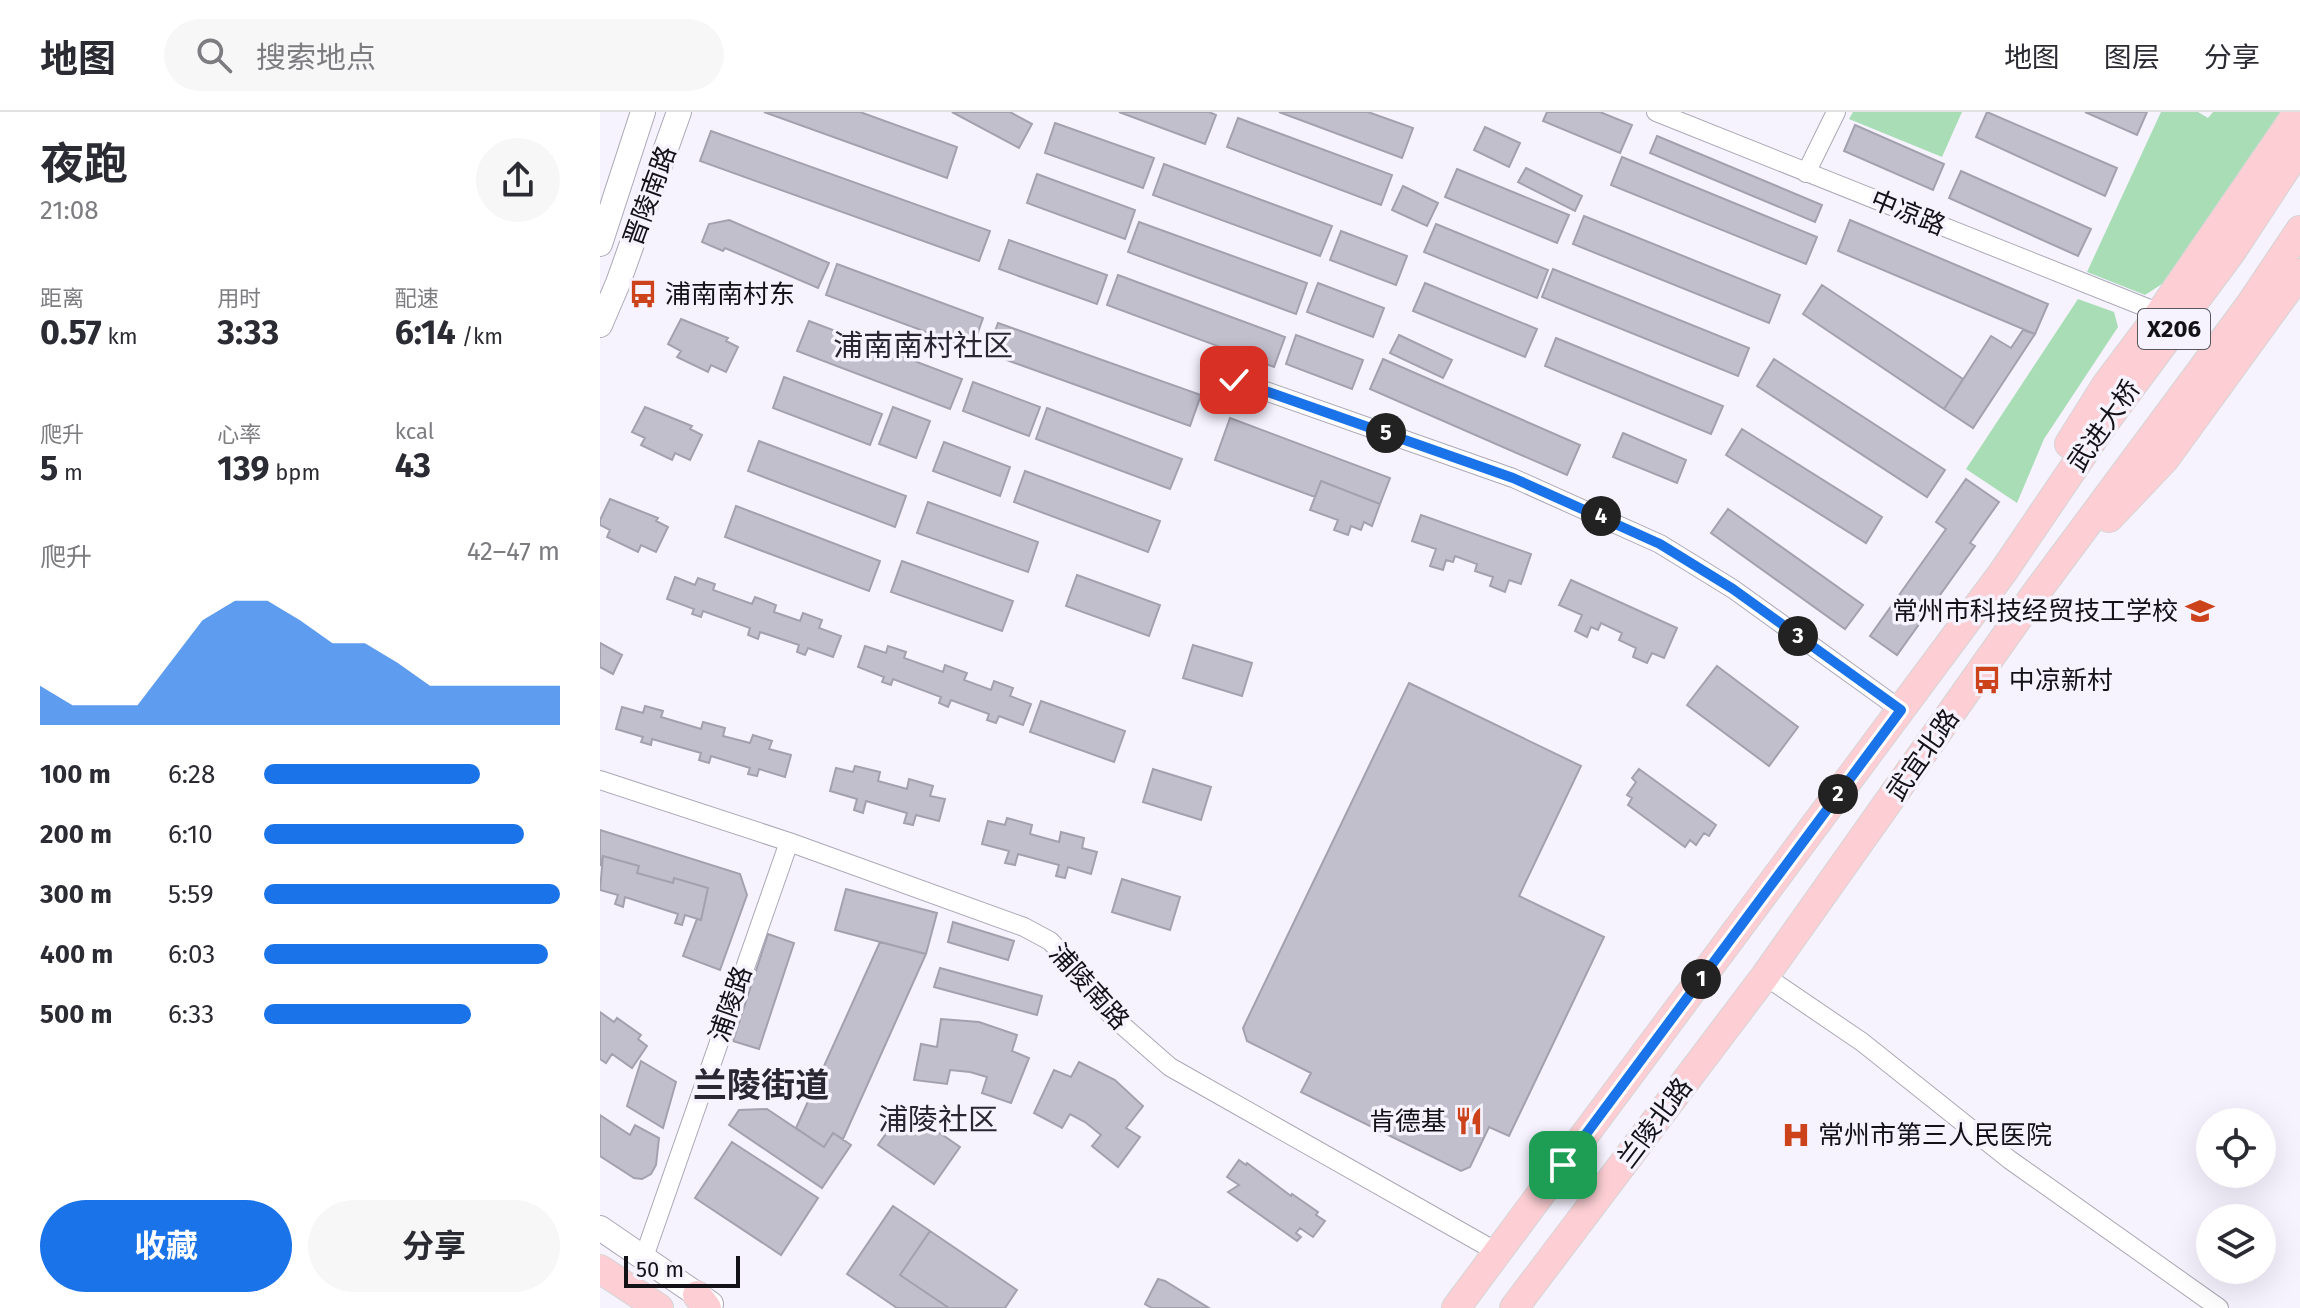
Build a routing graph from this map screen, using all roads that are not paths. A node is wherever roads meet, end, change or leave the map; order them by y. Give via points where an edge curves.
1 (643, 112) edge
2 (679, 112) edge
3 (1656, 112) edge
4 (1836, 112) edge
5 (2298, 112) edge
6 (2300, 147) edge
7 (1806, 173) junction
8 (2300, 230) edge
9 (600, 244) edge
10 (2300, 273) edge
11 (2160, 313) junction
12 (600, 325) edge
13 (1234, 380) dead end
14 (2064, 522) junction
15 (2003, 572) junction
16 (2036, 593) junction
17 (1901, 710) junction
18 (600, 780) edge
19 (789, 842) junction
20 (1723, 950) joint
21 (1765, 976) junction
22 (600, 1228) edge
23 (1497, 1252) junction
24 (644, 1257) junction
25 (600, 1269) edge
26 (706, 1304) edge
27 (659, 1308) edge
28 (1456, 1308) edge
29 (1514, 1308) edge
30 (2219, 1308) edge

1 - 9 main road, 晋陵南路
2 - 12 main road, 晋陵南路
3 - 7 street, 中凉路
4 - 7 street
5 - 11 main road
6 - 14 main road, 武进大桥 / X206 via 2232,251 2100,429
7 - 11 street, 中凉路
8 - 14 main road, 武进大桥 / X206 via 2249,306
10 - 16 main road via 2165,459
11 - 15 main road via 2073,436
13 - 17 street via 1513,478 1660,544 1733,589
14 - 15 main road, 武宜北路 / X206
14 - 16 main road, 武宜北路 / X206
15 - 17 main road, 武宜北路 / X206
16 - 21 main road, 武宜北路 / X206
17 - 20 main road, 武宜北路 / X206
18 - 19 street, 浦陵南路
19 - 23 street, 浦陵南路 via 1050,941 1114,1018 1170,1067
19 - 24 street, 浦陵路
20 - 23 main road, 兰陵北路
21 - 29 main road, 兰陵北路
21 - 30 street
22 - 24 main road
23 - 28 main road, 兰陵北路
24 - 26 main road
25 - 27 main road

